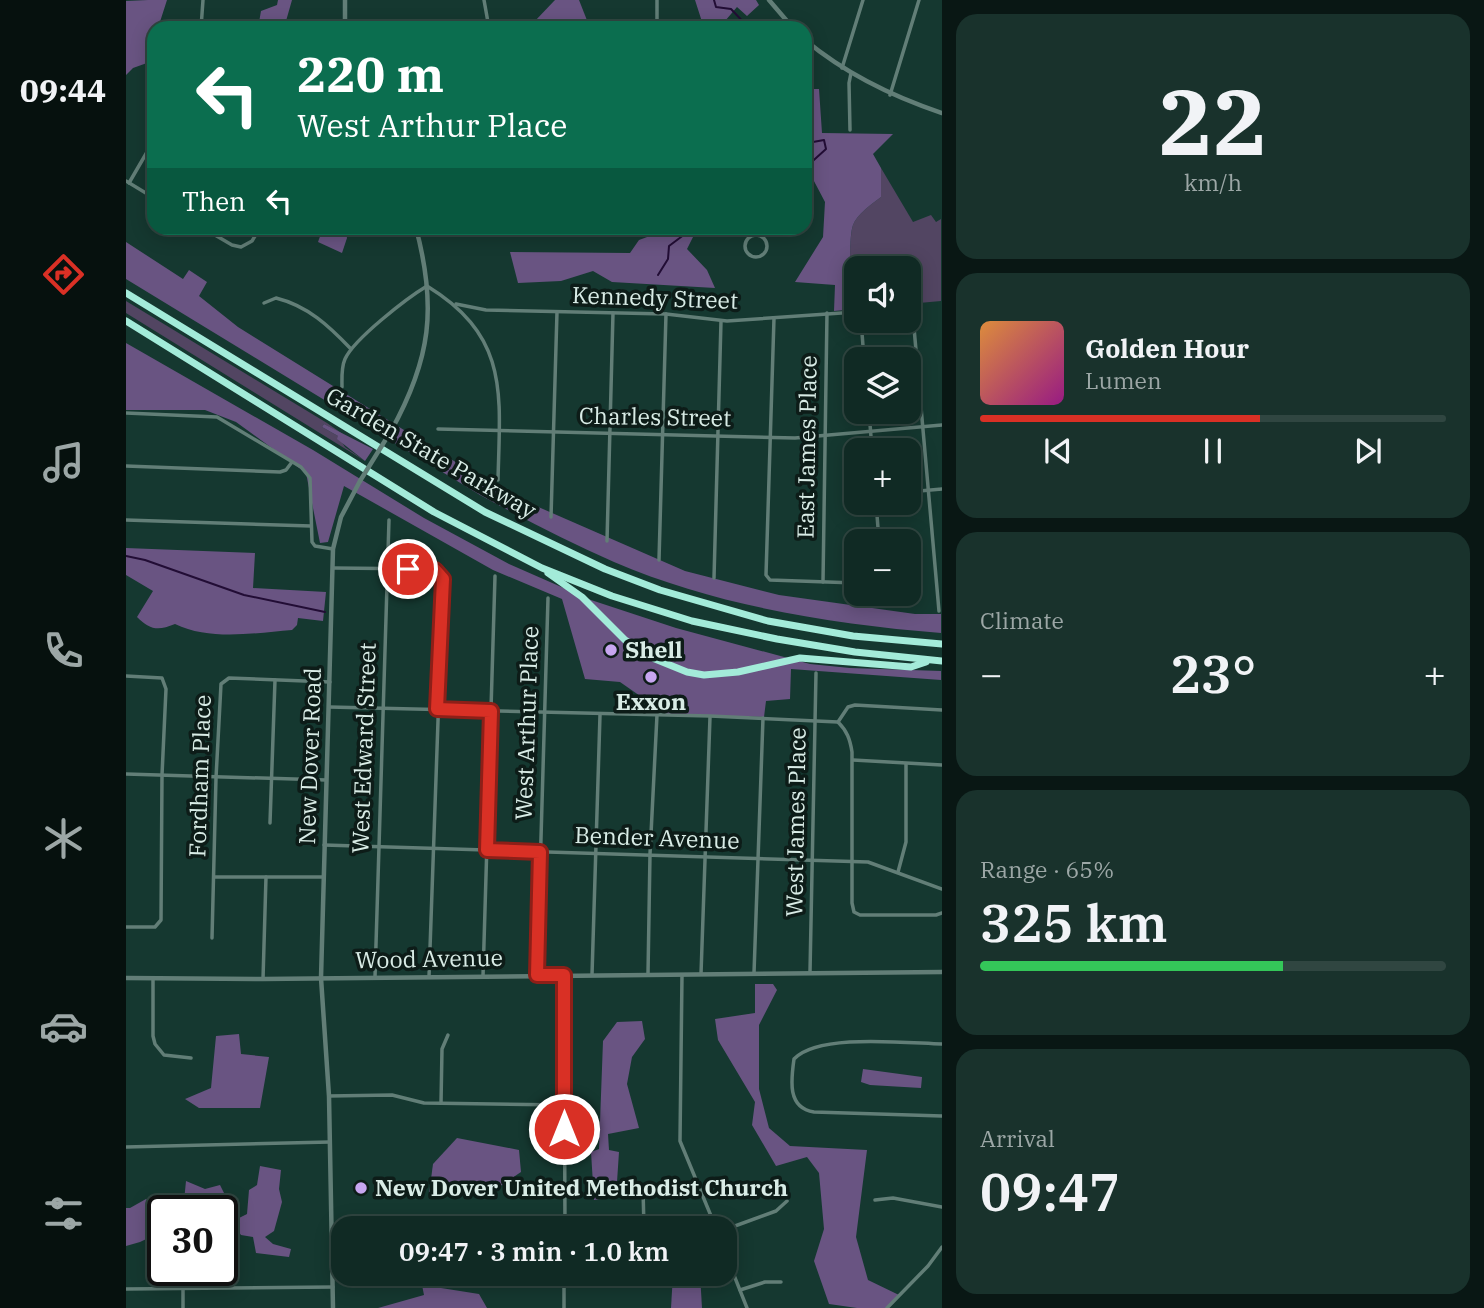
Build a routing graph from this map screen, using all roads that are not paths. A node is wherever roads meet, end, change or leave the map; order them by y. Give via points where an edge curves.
1 (203, 0) edge
2 (345, 0) edge
3 (484, 0) edge
4 (657, 0) edge
5 (769, 0) edge
6 (863, 0) edge
7 (919, 0) edge
8 (202, 21) edge
9 (345, 21) edge
10 (488, 21) edge
11 (657, 21) edge
12 (787, 21) edge
13 (812, 45) edge
14 (842, 68) junction
15 (851, 73) junction
16 (890, 94) junction
17 (941, 113) edge
18 (850, 130) dead end
19 (147, 151) edge
20 (127, 182) edge
21 (147, 194) edge
22 (215, 235) edge
23 (255, 235) edge
24 (417, 235) edge
25 (752, 235) joint
26 (427, 286) junction
27 (126, 293) edge
28 (264, 303) dead end
29 (456, 304) junction
30 (557, 312) junction
31 (613, 312) junction
32 (844, 312) edge
33 (827, 313) junction
34 (666, 314) junction
35 (774, 318) junction
36 (721, 320) junction
37 (126, 321) edge
38 (915, 333) edge
39 (351, 349) junction
40 (342, 387) dead end
41 (126, 413) edge
42 (870, 424) edge
43 (942, 425) edge
44 (923, 426) junction
45 (438, 429) dead end
46 (870, 431) junction
47 (499, 432) junction
48 (553, 432) junction
49 (611, 433) junction
50 (663, 434) junction
51 (716, 436) junction
52 (825, 436) junction
53 (770, 438) junction
54 (871, 438) edge
55 (292, 462) junction
56 (126, 466) edge
57 (498, 480) dead end
58 (942, 489) edge
59 (930, 490) junction
60 (921, 491) edge
61 (551, 517) dead end
62 (126, 520) edge
63 (389, 520) dead end
64 (311, 526) junction
65 (607, 541) dead end
66 (333, 549) junction
67 (659, 560) dead end
68 (333, 568) junction
69 (542, 568) junction
70 (388, 569) junction
71 (495, 576) dead end
72 (714, 578) dead end
73 (823, 582) junction
74 (844, 583) edge
75 (548, 598) dead end
76 (939, 611) dead end
77 (942, 644) edge
78 (932, 661) junction
79 (942, 661) edge
80 (816, 673) dead end
81 (126, 676) edge
82 (275, 680) junction
83 (330, 682) junction
84 (329, 707) junction
85 (383, 708) junction
86 (437, 709) junction
87 (942, 710) edge
88 (491, 711) junction
89 (545, 712) junction
90 (600, 714) junction
91 (657, 715) junction
92 (710, 716) junction
93 (763, 718) junction
94 (816, 721) junction
95 (838, 722) junction
96 (852, 760) junction
97 (906, 764) junction
98 (942, 765) edge
99 (126, 774) edge
100 (162, 775) junction
101 (216, 778) junction
102 (270, 778) junction
103 (326, 780) junction
104 (270, 823) dead end
105 (324, 845) junction
106 (379, 847) junction
107 (433, 848) junction
108 (487, 850) junction
109 (540, 852) junction
110 (596, 853) junction
111 (650, 854) junction
112 (704, 856) junction
113 (759, 858) junction
114 (813, 860) junction
115 (853, 861) junction
116 (898, 872) junction
117 (214, 877) junction
118 (266, 877) junction
119 (324, 877) junction
120 (942, 889) edge
121 (942, 912) edge
122 (126, 927) edge
123 (212, 938) dead end
124 (810, 972) junction
125 (942, 972) edge
126 (754, 973) junction
127 (648, 974) junction
128 (701, 974) junction
129 (537, 975) junction
130 (564, 975) junction
131 (592, 975) junction
132 (682, 975) junction
133 (429, 976) junction
134 (483, 976) junction
135 (375, 977) junction
136 (126, 978) edge
137 (153, 978) junction
138 (321, 978) junction
139 (262, 979) junction
140 (448, 1035) dead end
141 (942, 1044) edge
142 (191, 1058) dead end
143 (329, 1096) junction
144 (441, 1103) junction
145 (564, 1105) junction
146 (942, 1116) edge
147 (330, 1142) junction
148 (126, 1147) edge
149 (643, 1189) dead end
150 (875, 1200) dead end
151 (787, 1201) dead end
152 (942, 1207) edge
153 (332, 1216) edge
154 (565, 1216) edge
155 (644, 1216) edge
156 (711, 1216) edge
157 (737, 1225) edge
158 (941, 1249) edge
159 (737, 1282) edge
160 (781, 1282) dead end
161 (564, 1286) edge
162 (333, 1287) joint
163 (183, 1288) junction
164 (126, 1289) edge
165 (740, 1290) junction
166 (183, 1308) edge
167 (333, 1308) edge
168 (564, 1308) edge
169 (747, 1308) edge
170 (887, 1308) edge

1 - 8 street
2 - 9 street
3 - 10 street
4 - 11 street
5 - 12 street
6 - 14 street
7 - 16 street
13 - 14 street
14 - 15 street
15 - 16 street
15 - 18 street
16 - 17 street
19 - 20 street
20 - 21 street
22 - 23 street via 242,247
24 - 26 street, New Dover Road
25 - 25 street via 745,243 746,250 754,257 761,256 767,243
26 - 29 street
26 - 39 street via 401,303
26 - 66 street, New Dover Road, bridge via 424,353 412,391 341,517
27 - 77 highway, Garden State Parkway via 485,512 605,569 768,621 853,636
28 - 39 street via 276,298 307,309
29 - 30 street, Kennedy Street via 486,310
29 - 47 street via 473,324 496,371
30 - 31 street, Kennedy Street
30 - 48 street
31 - 34 street, Kennedy Street
31 - 49 street
32 - 33 street, Kennedy Street
33 - 35 street, Kennedy Street
33 - 52 street, East James Place
34 - 36 street, Kennedy Street
34 - 50 street
35 - 36 street, Kennedy Street
35 - 53 street
36 - 51 street
37 - 69 highway, Garden State Parkway via 434,512
38 - 44 street
39 - 40 street via 342,368
41 - 55 street via 217,416
42 - 46 street
43 - 44 street, Charles Street
44 - 46 street, Charles Street
44 - 59 street
45 - 47 street, Charles Street
46 - 52 street, Charles Street
46 - 54 street
47 - 48 street, Charles Street
47 - 57 street
48 - 49 street, Charles Street
48 - 61 street
49 - 50 street, Charles Street
49 - 65 street
50 - 51 street, Charles Street
50 - 67 street
51 - 53 street, Charles Street
51 - 72 street
52 - 53 street, Charles Street
52 - 73 street, East James Place
53 - 73 street via 768,579
55 - 56 street via 280,472
55 - 64 street via 310,478
58 - 59 street
59 - 60 street
59 - 76 street
62 - 64 street
63 - 70 street, West Edward Street
64 - 66 street via 312,542
66 - 68 street, New Dover Road
68 - 70 street
68 - 83 street, New Dover Road
69 - 78 highway, Garden State Parkway via 692,621 790,641
69 - 78 highway via 582,597 625,640 687,672 704,676 738,672 800,658 911,667
70 - 85 street, West Edward Street
70 - 86 street via 429,569 443,579
71 - 88 street
73 - 74 street
75 - 89 street, West Arthur Place
78 - 79 highway, Garden State Parkway
80 - 94 street, West James Place
81 - 100 street via 158,677 165,683
82 - 83 street, Fordham Place
82 - 101 street, Fordham Place via 229,678 221,684
82 - 102 street
83 - 84 street, New Dover Road
84 - 85 street
84 - 103 street, New Dover Road
85 - 86 street
85 - 106 street, West Edward Street
86 - 88 street
86 - 107 street
87 - 95 street via 855,705 848,707
88 - 89 street
88 - 108 street
89 - 90 street
89 - 109 street, West Arthur Place
90 - 91 street
90 - 110 street
91 - 92 street
91 - 111 street
92 - 93 street
92 - 112 street
93 - 94 street
93 - 113 street
94 - 95 street
94 - 114 street, West James Place
95 - 96 street via 851,740
96 - 97 street
96 - 115 street
97 - 98 street
97 - 116 street via 906,842
99 - 100 street
100 - 101 street
100 - 122 street via 160,924
101 - 102 street
101 - 117 street, Fordham Place
102 - 103 street
102 - 104 street
103 - 105 street, New Dover Road
105 - 106 street, Bender Avenue
105 - 119 street, New Dover Road
106 - 107 street, Bender Avenue
106 - 135 street, West Edward Street
107 - 108 street, Bender Avenue
107 - 133 street
108 - 109 street, Bender Avenue
108 - 134 street
109 - 110 street, Bender Avenue
109 - 129 street, West Arthur Place
110 - 111 street, Bender Avenue
110 - 131 street
111 - 112 street, Bender Avenue
111 - 127 street
112 - 113 street, Bender Avenue
112 - 128 street
113 - 114 street, Bender Avenue
113 - 126 street
114 - 115 street, Bender Avenue
114 - 124 street, West James Place
115 - 116 street, Bender Avenue
115 - 121 street via 856,913
116 - 120 street, Bender Avenue
117 - 118 street
117 - 123 street, Fordham Place
118 - 119 street
118 - 139 street
119 - 138 street, New Dover Road
124 - 125 street, Wood Avenue
124 - 126 street, Wood Avenue
126 - 128 street, Wood Avenue
127 - 131 street, Wood Avenue
127 - 132 street, Wood Avenue
128 - 132 street, Wood Avenue
129 - 130 street, Wood Avenue
129 - 134 street, Wood Avenue
130 - 131 street, Wood Avenue
130 - 145 street
132 - 156 street via 680,1141
133 - 134 street, Wood Avenue
133 - 135 street, Wood Avenue
135 - 138 street, Wood Avenue
136 - 137 street, Wood Avenue
137 - 139 street, Wood Avenue
137 - 142 street via 155,1044 164,1055
138 - 139 street, Wood Avenue
138 - 143 street, New Dover Road
140 - 144 street via 442,1049
141 - 146 street via 839,1042 806,1049 794,1059 792,1095 805,1111
143 - 144 street via 392,1095
143 - 147 street, New Dover Road
144 - 145 street
145 - 154 street
147 - 148 street
147 - 153 street, New Dover Road
149 - 155 street
150 - 152 street via 893,1198
151 - 157 street via 776,1211
158 - 170 street
159 - 165 street
160 - 165 street
161 - 168 street
162 - 163 street
162 - 167 street, New Dover Road
163 - 164 street
163 - 166 street
165 - 169 street

